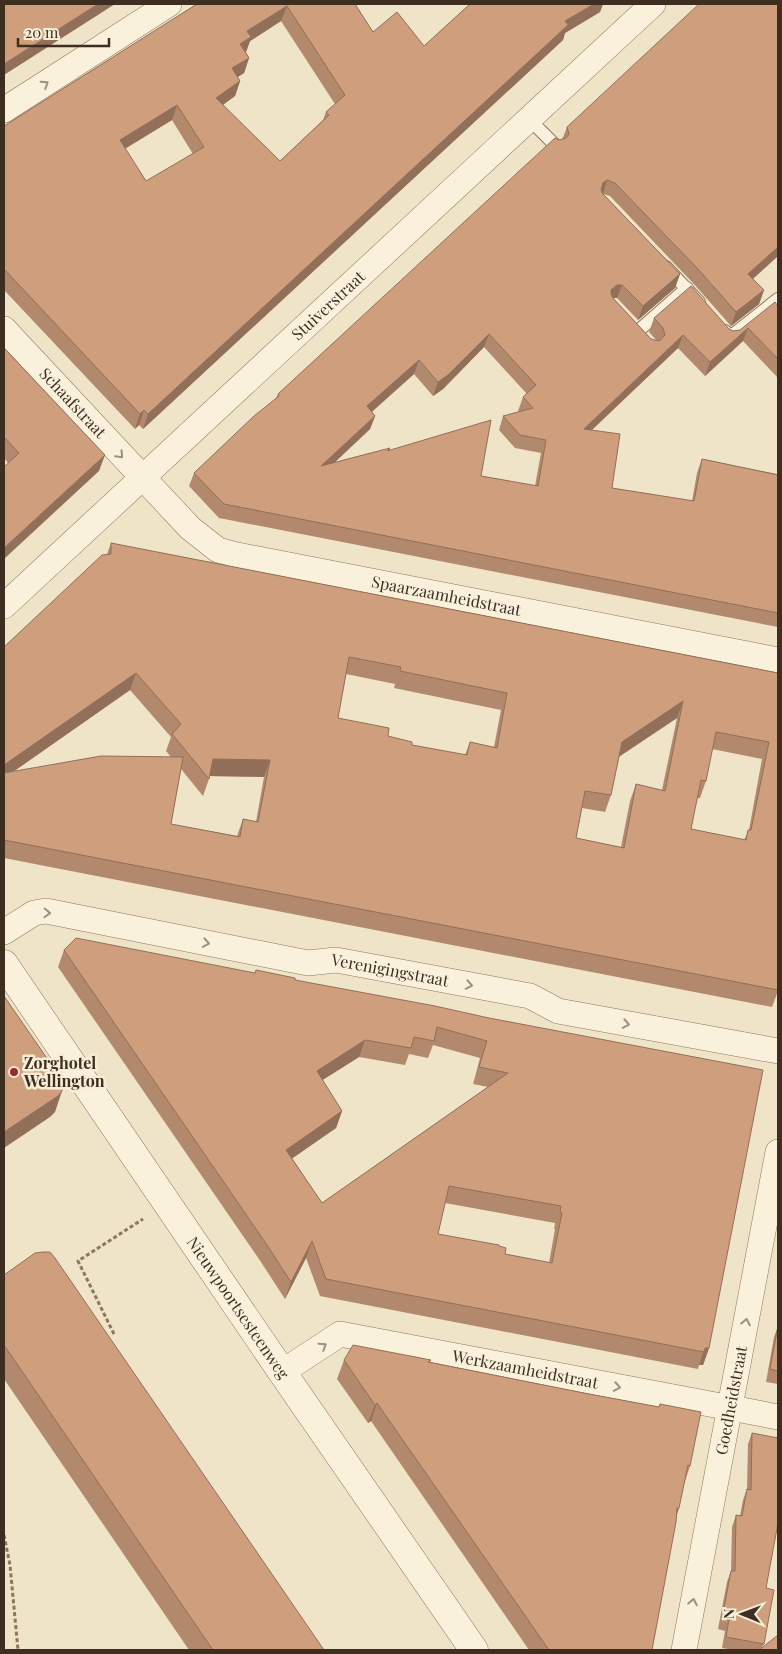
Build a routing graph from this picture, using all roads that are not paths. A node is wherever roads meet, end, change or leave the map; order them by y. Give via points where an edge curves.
1 (170, 4) edge
2 (653, 4) edge
3 (4, 110) edge
4 (529, 119) junction
5 (556, 146) edge
6 (660, 260) edge
7 (687, 288) junction
8 (778, 299) edge
9 (705, 309) edge
10 (718, 323) edge
11 (4, 329) edge
12 (647, 342) edge
13 (142, 478) junction
14 (4, 606) edge
15 (778, 660) edge
16 (4, 932) edge
17 (4, 964) edge
18 (778, 1052) edge
19 (778, 1152) edge
20 (282, 1372) junction
21 (730, 1408) junction
22 (778, 1417) edge
23 (474, 1650) edge
24 (684, 1650) edge

3 -> 1 street
2 - 4 street, Stuiverstraat
4 - 5 lane
4 - 13 street, Stuiverstraat
6 - 7 lane
7 - 9 lane
7 - 12 lane via 635,328
8 - 10 lane via 730,337
11 -> 13 street, Schaafstraat
13 - 14 street, Stuiverstraat
13 - 15 street, Spaarzaamheidstraat via 190,528 218,550 237,556
16 -> 18 street, Verenigingstraat via 34,913 46,912 308,963 336,960 530,996 558,1011
17 - 20 street, Nieuwpoortsesteenweg
21 -> 19 street, Goedheidstraat
20 -> 21 street, Werkzaamheidstraat via 340,1334
20 - 23 street, Nieuwpoortsesteenweg
21 - 22 street, Werkzaamheidstraat
24 -> 21 street, Goedheidstraat

